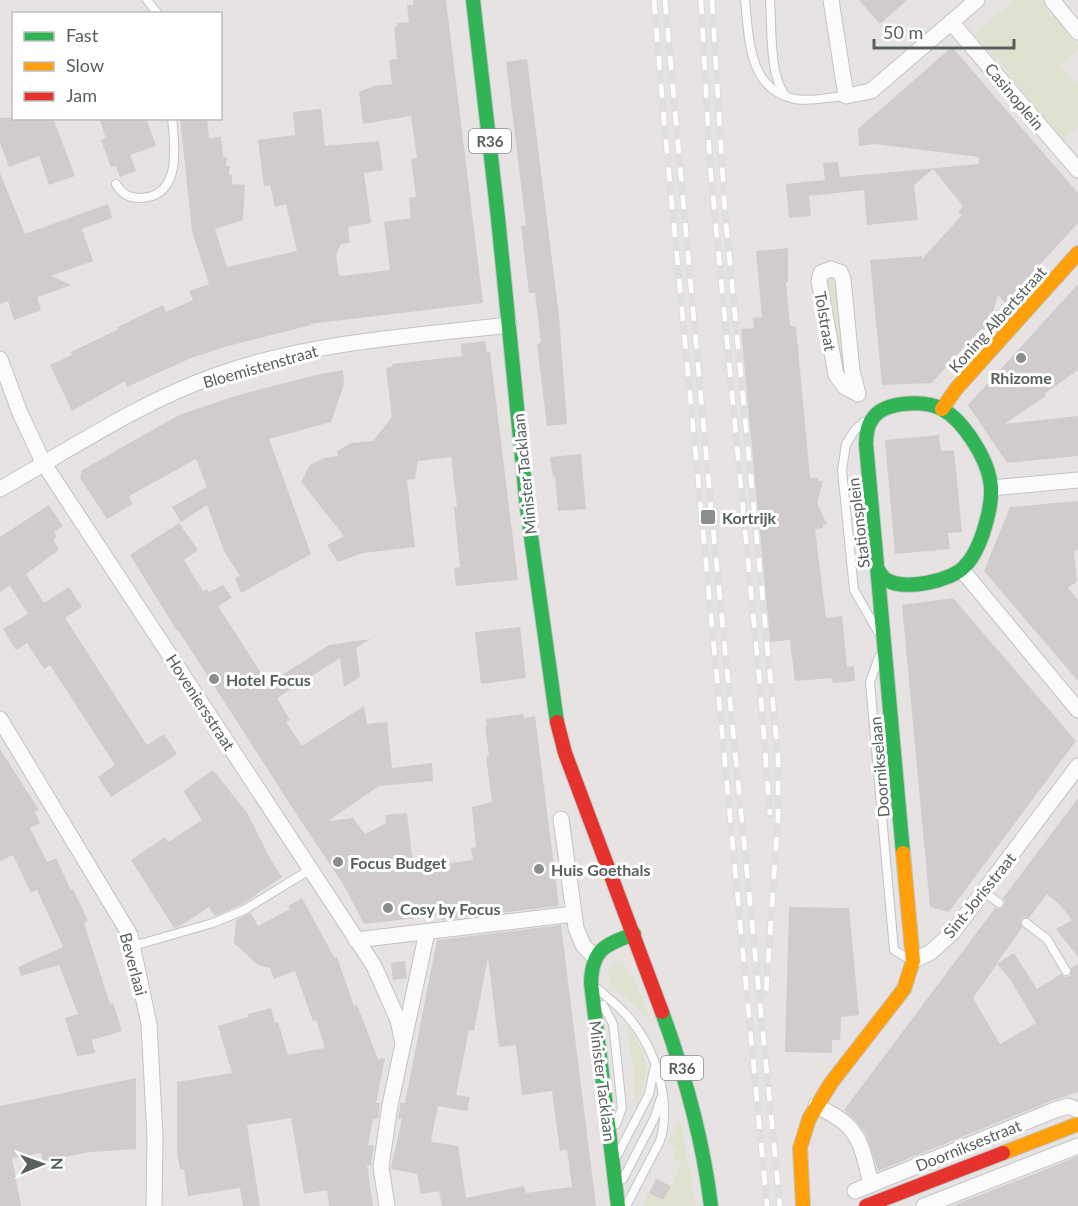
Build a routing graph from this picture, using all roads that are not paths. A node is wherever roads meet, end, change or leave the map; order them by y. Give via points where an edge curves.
1 (147, 0) edge
2 (473, 0) edge
3 (745, 0) edge
4 (770, 0) edge
5 (831, 0) edge
6 (977, 0) edge
7 (1052, 0) edge
8 (156, 12) edge
9 (951, 22) junction
10 (1078, 32) edge
11 (846, 96) junction
12 (786, 97) junction
13 (172, 120) edge
14 (1078, 170) edge
15 (116, 184) dead end
16 (1078, 252) edge
17 (509, 324) junction
18 (0, 359) edge
19 (858, 394) junction
20 (942, 409) junction
21 (874, 415) junction
22 (855, 430) junction
23 (856, 440) dead end
24 (44, 464) junction
25 (1078, 480) edge
26 (993, 488) junction
27 (0, 489) edge
28 (866, 553) dead end
29 (878, 570) junction
30 (962, 570) junction
31 (884, 644) junction
32 (1078, 710) edge
33 (0, 719) edge
34 (1078, 766) edge
35 (561, 819) dead end
36 (311, 869) junction
37 (984, 892) junction
38 (999, 903) dead end
39 (574, 914) junction
40 (1026, 923) dead end
41 (427, 932) junction
42 (634, 934) junction
43 (356, 940) junction
44 (133, 946) junction
45 (594, 957) junction
46 (913, 961) junction
47 (1066, 971) dead end
48 (591, 983) junction
49 (403, 1044) junction
50 (654, 1062) junction
51 (662, 1089) junction
52 (816, 1105) junction
53 (1078, 1110) edge
54 (1078, 1124) edge
55 (1078, 1146) edge
56 (613, 1164) junction
57 (862, 1188) junction
58 (616, 1191) junction
59 (154, 1206) edge
60 (387, 1206) edge
61 (618, 1206) edge
62 (626, 1206) edge
63 (711, 1206) edge
64 (803, 1206) edge
65 (858, 1206) edge
66 (866, 1206) edge
67 (924, 1206) edge

1 - 8 lane
2 - 17 street, Minister Tacklaan / R36
3 - 12 lane via 756,69 770,87
4 - 12 lane via 776,70
5 - 11 street
6 - 9 street
7 - 10 street
9 - 11 street via 871,91
9 - 14 street, Casinoplein
11 - 12 lane via 808,100
13 - 15 lane via 173,171 166,186 155,194 135,198 123,194
16 - 20 street, Koning Albertstraat
17 - 24 street, Bloemistenstraat via 360,342 218,374 165,396
17 - 42 street, Minister Tacklaan / R36 via 554,709 569,764
18 - 24 street, Hoveniersstraat
19 - 19 street, Tolstraat via 843,279 838,270 828,269 821,273 819,281 836,375 845,387
19 - 21 street, Tolstraat
20 - 21 street via 923,404 893,405
20 - 26 street via 957,421 982,459
21 - 22 lane
21 - 29 street, Stationsplein via 866,444
22 - 23 lane
22 - 31 lane via 844,452 842,470 854,590
24 - 27 street, Bloemistenstraat
24 - 36 street, Hoveniersstraat
25 - 26 street
26 - 30 street via 987,521
28 - 29 lane
29 - 30 street, Stationsplein via 886,580 901,584 945,579
29 - 31 street, Doornikselaan
30 - 32 street
31 - 46 street, Doornikselaan
33 - 44 street, Beverlaai
34 - 37 street, Sint-Jorisstraat
35 - 39 street
36 - 43 street, Hoveniersstraat
36 - 44 lane via 244,910
37 - 38 lane
37 - 46 street, Sint-Jorisstraat via 953,932 931,952
39 - 41 street
39 - 45 street via 579,939
40 - 47 lane via 1047,939
41 - 43 street
41 - 49 street, Hoveniersstraat
42 - 45 street via 603,946
42 - 63 street, Minister Tacklaan / R36 via 680,1059 706,1166
43 - 49 street, Hoveniersstraat via 389,997
44 - 59 street, Beverlaai via 149,1024
45 - 48 street, Minister Tacklaan
46 - 52 street via 899,997
48 - 50 lane via 630,1018
48 - 56 street, Minister Tacklaan
49 - 60 street, Hoveniersstraat via 381,1167
50 - 51 lane
50 - 56 lane via 649,1094
51 - 58 lane via 655,1117
51 - 62 lane via 665,1118 660,1141
52 - 57 street via 854,1133 861,1149
52 - 64 street via 803,1135
53 - 57 street, Doorniksestraat via 1055,1110
54 - 66 street, Doorniksestraat
55 - 67 street
56 - 58 street, Minister Tacklaan
57 - 65 street
58 - 61 street, Minister Tacklaan

